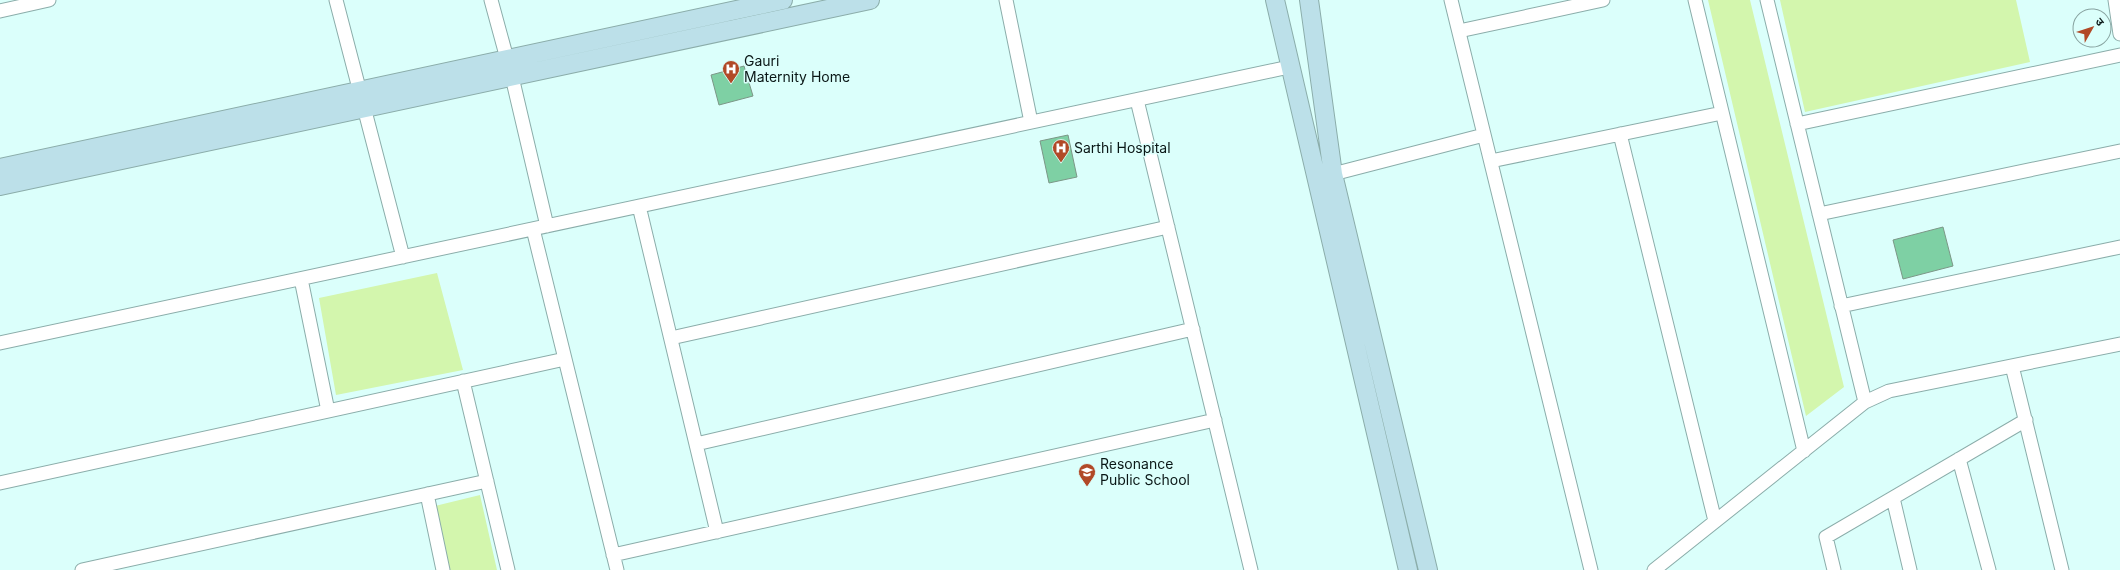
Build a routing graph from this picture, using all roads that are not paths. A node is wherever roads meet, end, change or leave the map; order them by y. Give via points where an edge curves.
1 (49, 0) edge
2 (336, 0) edge
3 (491, 0) edge
4 (783, 0) edge
5 (870, 0) edge
6 (1006, 0) edge
7 (1275, 0) edge
8 (1309, 0) edge
9 (1451, 0) edge
10 (1603, 0) edge
11 (1695, 0) edge
12 (1767, 0) edge
13 (2116, 0) edge
14 (0, 11) edge
15 (1459, 31) junction
16 (2120, 34) edge
17 (2120, 56) edge
18 (507, 59) junction
19 (1289, 67) junction
20 (512, 77) junction
21 (360, 90) junction
22 (1137, 100) junction
23 (365, 108) junction
24 (1722, 113) junction
25 (1031, 122) junction
26 (1797, 124) junction
27 (1620, 134) junction
28 (1484, 135) junction
29 (2120, 151) edge
30 (1491, 161) junction
31 (0, 168) edge
32 (1333, 174) junction
33 (0, 186) edge
34 (639, 206) junction
35 (1819, 214) junction
36 (547, 226) junction
37 (1168, 227) junction
38 (532, 229) junction
39 (2120, 247) edge
40 (403, 257) junction
41 (301, 279) junction
42 (1841, 306) junction
43 (1193, 330) junction
44 (670, 338) junction
45 (0, 343) edge
46 (2120, 344) edge
47 (564, 359) junction
48 (2012, 366) junction
49 (463, 381) junction
50 (1865, 402) junction
51 (328, 411) junction
52 (1215, 420) junction
53 (2026, 420) junction
54 (696, 444) junction
55 (1804, 451) junction
56 (1959, 459) junction
57 (487, 481) junction
58 (0, 483) edge
59 (427, 494) junction
60 (1893, 498) junction
61 (1715, 521) junction
62 (717, 532) junction
63 (613, 555) junction
64 (82, 570) edge
65 (443, 570) edge
66 (508, 570) edge
67 (617, 570) edge
68 (1251, 570) edge
69 (1408, 570) edge
70 (1428, 570) edge
71 (1591, 570) edge
72 (1654, 570) edge
73 (1834, 570) edge
74 (1910, 570) edge
75 (1989, 570) edge
76 (2062, 570) edge

1 - 14 street
2 - 21 street
3 - 18 street
4 - 18 street
5 - 20 street
6 - 25 street
7 - 19 street
8 - 32 street
9 - 15 street
10 - 15 street
11 - 24 street
12 - 26 street
13 - 16 street
15 - 28 street
17 - 26 street
18 - 20 street
18 - 21 street
19 - 22 street
19 - 69 street
20 - 23 street
20 - 36 street
21 - 23 street
21 - 31 street
22 - 25 street
22 - 37 street
23 - 33 street
23 - 40 street
24 - 27 street
24 - 55 street
25 - 34 street
26 - 35 street
27 - 30 street
27 - 61 street
28 - 30 street
28 - 32 street
29 - 35 street
30 - 71 street
32 - 70 street
34 - 36 street
34 - 44 street
35 - 42 street
36 - 38 street
37 - 43 street
37 - 44 street
38 - 40 street
38 - 47 street
39 - 42 street
40 - 41 street
41 - 45 street
41 - 51 street
42 - 50 street
43 - 52 street
43 - 54 street
44 - 54 street
46 - 48 street
47 - 49 street
47 - 63 street
48 - 50 street via 1889,391
48 - 53 street
49 - 51 street
49 - 57 street
50 - 55 street
51 - 58 street
52 - 62 street
52 - 68 street
53 - 56 street
53 - 76 street
54 - 62 street
55 - 61 street
56 - 60 street
56 - 75 street
57 - 59 street
57 - 66 street
59 - 64 street
59 - 65 street
60 - 73 street via 1826,537
60 - 74 street
61 - 72 street
62 - 63 street
63 - 67 street

